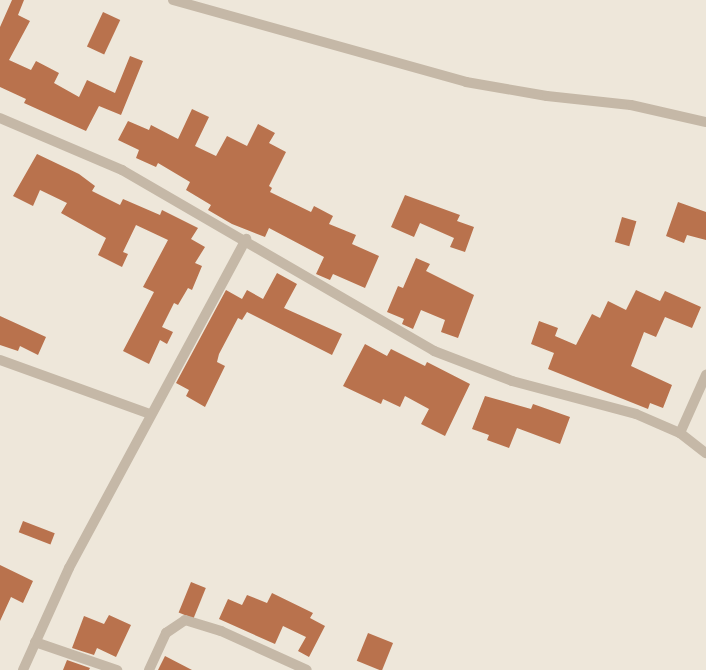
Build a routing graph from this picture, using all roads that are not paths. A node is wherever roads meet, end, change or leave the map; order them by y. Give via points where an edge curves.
1 (173, 0) edge
2 (0, 118) edge
3 (706, 122) edge
4 (246, 239) junction
5 (0, 360) edge
6 (706, 375) edge
7 (150, 414) junction
8 (680, 432) junction
9 (706, 453) edge
10 (35, 642) junction
11 (23, 670) edge
12 (117, 670) edge
13 (150, 670) edge
14 (307, 670) edge

1 - 3 street via 466,82 540,95 631,105
2 - 4 street via 122,170
4 - 7 street
4 - 8 street via 357,309 434,351 512,381 636,414
5 - 7 street
6 - 8 street
7 - 10 street via 69,568
8 - 9 street
10 - 11 street
10 - 12 street
13 - 14 street via 166,633 185,620 221,631

